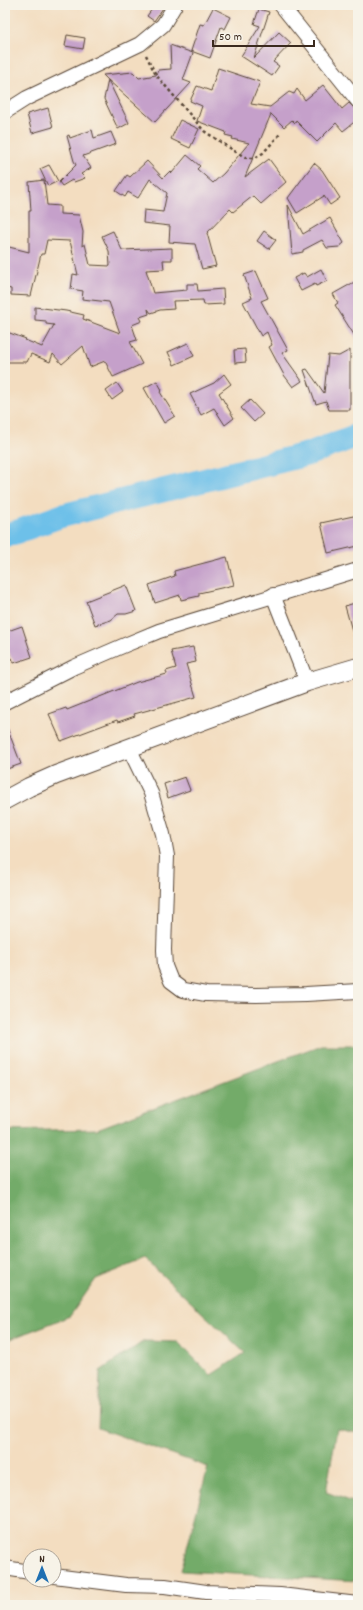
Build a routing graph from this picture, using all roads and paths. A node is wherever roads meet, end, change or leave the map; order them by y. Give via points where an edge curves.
1 (175, 5) edge
2 (281, 5) edge
3 (140, 44) junction
4 (358, 101) edge
5 (5, 112) edge
6 (280, 134) dead end
7 (358, 570) edge
8 (273, 595) junction
9 (358, 667) edge
10 (307, 682) junction
11 (5, 702) edge
12 (129, 748) junction
13 (5, 800) edge
14 (358, 990) edge
15 (5, 1568) edge
16 (22, 1571) edge
17 (62, 1577) edge
18 (358, 1604) edge

1 - 3 street via 163,25
2 - 4 street
3 - 5 street via 27,98
3 - 6 path via 156,75 204,131 236,152 247,158 255,158
7 - 8 street
8 - 10 street
8 - 11 street via 124,644
9 - 10 street
10 - 12 street
12 - 13 street via 56,775
12 - 14 street via 151,793 167,856 164,950 165,966 171,981 183,990 206,994 306,994
15 - 16 street
17 - 18 street via 126,1585 280,1595

